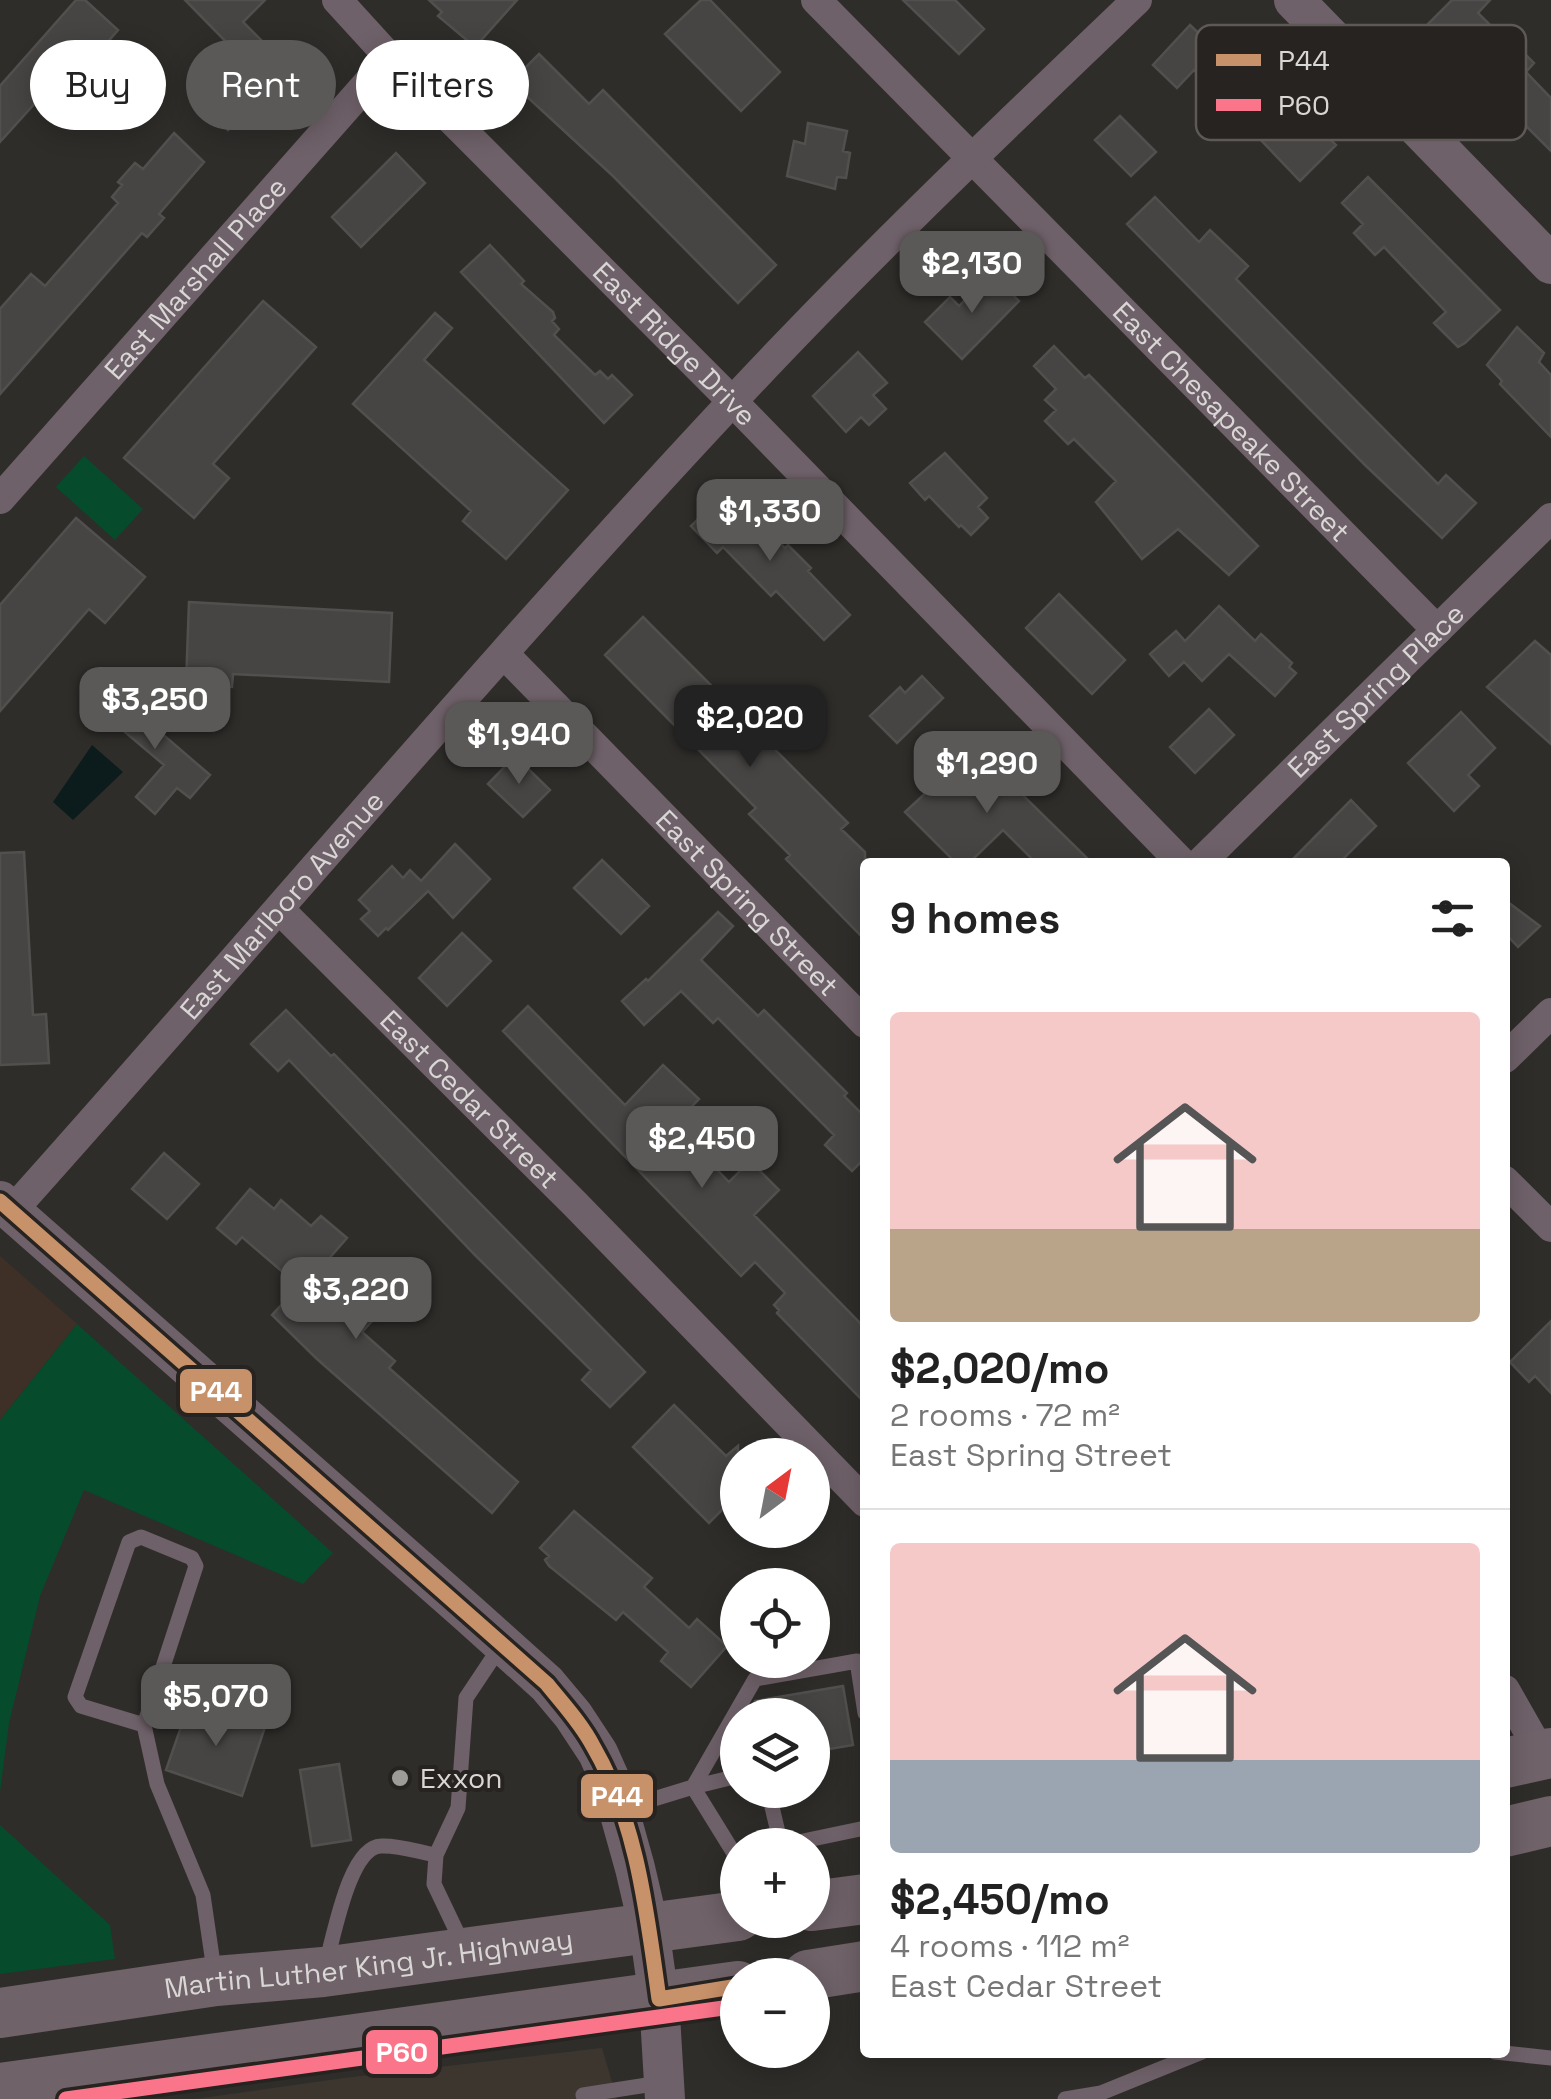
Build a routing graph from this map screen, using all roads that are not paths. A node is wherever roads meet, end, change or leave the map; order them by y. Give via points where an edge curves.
1 (337, 0) edge
2 (816, 0) edge
3 (1137, 0) edge
4 (1294, 0) edge
5 (1318, 25) edge
6 (374, 40) edge
7 (356, 96) edge
8 (462, 130) edge
9 (1430, 140) edge
10 (973, 156) junction
11 (1551, 264) edge
12 (732, 402) junction
13 (0, 499) edge
14 (1551, 518) edge
15 (1437, 630) junction
16 (504, 654) junction
17 (1177, 858) edge
18 (1206, 858) edge
19 (280, 910) junction
20 (1551, 1013) edge
21 (860, 1018) edge
22 (1510, 1053) edge
23 (1510, 1186) edge
24 (6, 1206) edge
25 (1551, 1227) edge
26 (860, 1497) edge
27 (502, 1644) junction
28 (860, 1680) edge
29 (1510, 1701) edge
30 (144, 1725) junction
31 (1536, 1760) edge
32 (720, 1780) edge
33 (693, 1787) junction
34 (620, 1809) junction
35 (1551, 1821) edge
36 (860, 1829) edge
37 (720, 1831) edge
38 (1510, 1831) edge
39 (830, 1835) edge
40 (436, 1855) junction
41 (860, 1900) edge
42 (830, 1904) edge
43 (720, 1918) edge
44 (649, 1928) junction
45 (467, 1953) junction
46 (860, 1967) edge
47 (323, 1972) junction
48 (830, 1972) edge
49 (216, 1981) junction
50 (720, 1989) edge
51 (659, 1999) junction
52 (0, 2013) edge
53 (1510, 2054) edge
54 (1187, 2058) edge
55 (1551, 2058) edge
56 (0, 2088) edge
57 (664, 2091) edge
58 (583, 2095) dead end
59 (1065, 2099) edge

1 - 6 street, East Ridge Drive
2 - 10 street, East Chesapeake Street
3 - 10 street, East Marlboro Avenue
4 - 5 street
7 - 13 street, East Marshall Place
8 - 12 street, East Ridge Drive
9 - 11 street
10 - 12 street, East Marlboro Avenue
10 - 15 street, East Chesapeake Street
12 - 16 street, East Marlboro Avenue
12 - 17 street, East Ridge Drive
14 - 15 street, East Spring Place
15 - 18 street, East Spring Place
16 - 19 street, East Marlboro Avenue
16 - 21 street, East Spring Street
19 - 24 street, East Marlboro Avenue
19 - 26 street, East Cedar Street
20 - 22 street
23 - 25 street
24 - 27 street
27 - 34 street via 573,1714
27 - 40 lane via 466,1698 458,1808
28 - 33 lane via 857,1661 754,1679
29 - 31 street
30 - 30 lane via 196,1566 192,1558 140,1537 128,1542 75,1697 81,1706
30 - 49 lane via 158,1784 204,1894
32 - 33 lane
33 - 34 lane
33 - 37 lane
34 - 44 street
35 - 38 main road
36 - 39 lane
40 - 45 lane via 434,1884
40 - 47 lane via 378,1846 364,1852
41 - 42 main road
43 - 44 main road, Martin Luther King Jr. Highway
44 - 45 main road, Martin Luther King Jr. Highway
44 - 51 street
45 - 47 main road, Martin Luther King Jr. Highway
46 - 48 main road
47 - 49 main road, Martin Luther King Jr. Highway
49 - 52 main road, Martin Luther King Jr. Highway
50 - 51 main road
51 - 56 main road
51 - 57 street
53 - 55 lane
54 - 59 lane via 1101,2093
57 - 58 lane

